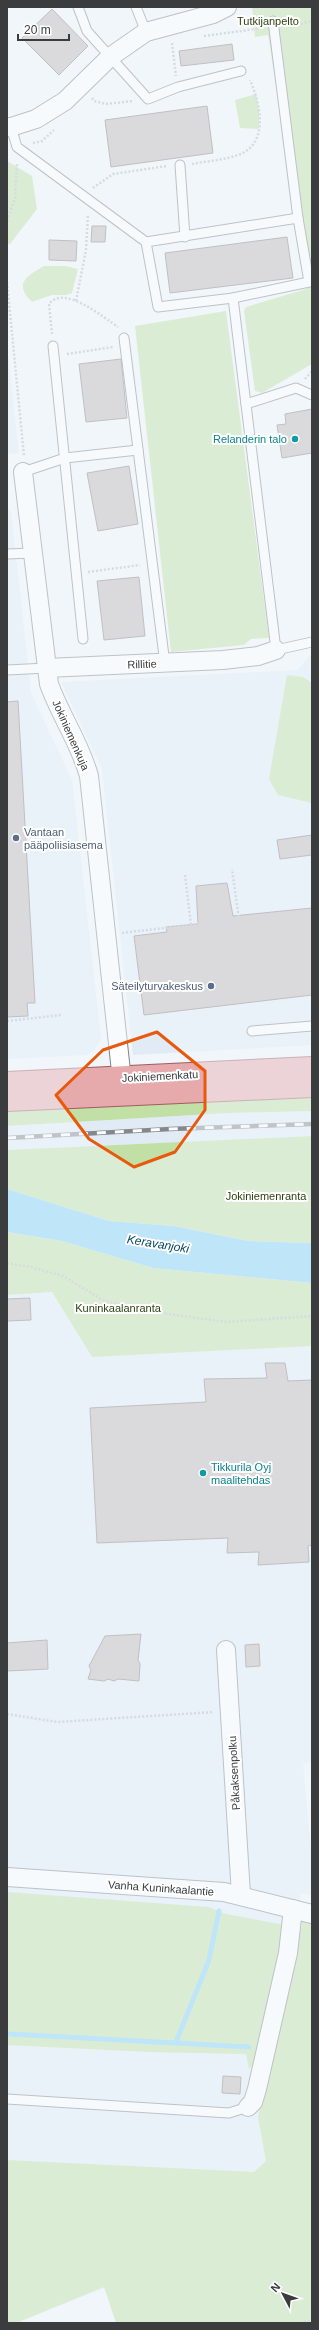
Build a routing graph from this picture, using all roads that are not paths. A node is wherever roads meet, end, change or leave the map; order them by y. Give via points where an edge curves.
1 (78, 7) edge
2 (136, 7) edge
3 (227, 7) edge
4 (273, 21) road end
5 (146, 32) junction
6 (110, 57) junction
7 (241, 71) road end
8 (9, 127) edge
9 (180, 165) dead end
10 (298, 218) junction
11 (185, 237) junction
12 (146, 242) junction
13 (233, 298) junction
14 (125, 342) road end
15 (54, 351) road end
16 (312, 395) edge
17 (246, 404) junction
18 (138, 450) junction
19 (65, 458) junction
20 (24, 464) joint
21 (33, 553) junction
22 (7, 554) edge
23 (83, 639) dead end
24 (312, 642) edge
25 (276, 650) junction
26 (165, 664) junction
27 (47, 668) junction
28 (7, 670) edge
29 (312, 1026) edge
30 (252, 1031) dead end
31 (312, 1068) edge
32 (7, 1083) edge
33 (122, 1086) junction
34 (312, 1086) edge
35 (7, 1100) edge
36 (226, 1650) dead end
37 (7, 1877) edge
38 (241, 1895) junction
39 (293, 1909) junction
40 (312, 1914) edge
41 (7, 2099) edge
42 (248, 2107) joint

1 - 6 lane via 87,31
2 - 5 lane
3 - 5 street via 212,14
4 - 10 lane
5 - 6 street
6 - 7 lane via 148,99 178,87
6 - 8 street via 65,101 36,119
8 - 12 lane via 17,147
9 - 11 lane
10 - 11 lane
10 - 13 lane via 309,282
11 - 12 lane
12 - 13 lane via 158,308
13 - 17 lane
14 - 18 lane
15 - 19 lane
16 - 17 lane via 296,388
17 - 25 lane
18 - 19 lane
18 - 26 lane
19 - 20 lane
19 - 23 lane
20 - 21 street, Jokiniemenkuja
21 - 22 lane
21 - 27 street, Jokiniemenkuja
24 - 25 lane
25 - 26 street, Rillitie via 258,656
26 - 27 street, Rillitie
27 - 28 lane, Rillitie
27 - 33 street, Jokiniemenkuja via 55,702 84,760 89,776
29 - 30 lane
31 - 33 main road, Jokiniemenkatu
32 - 33 main road, Jokiniemenkatu
33 - 34 main road, Jokiniemenkatu
33 - 35 main road, Jokiniemenkatu
36 - 38 street, Påkaksenpolku
37 - 38 street, Vanha Kuninkaalantie
38 - 39 street, Vanha Kuninkaalantie
39 - 40 street, Vanha Kuninkaalantie
39 - 42 street via 288,1953 253,2102
41 - 42 lane via 229,2112

